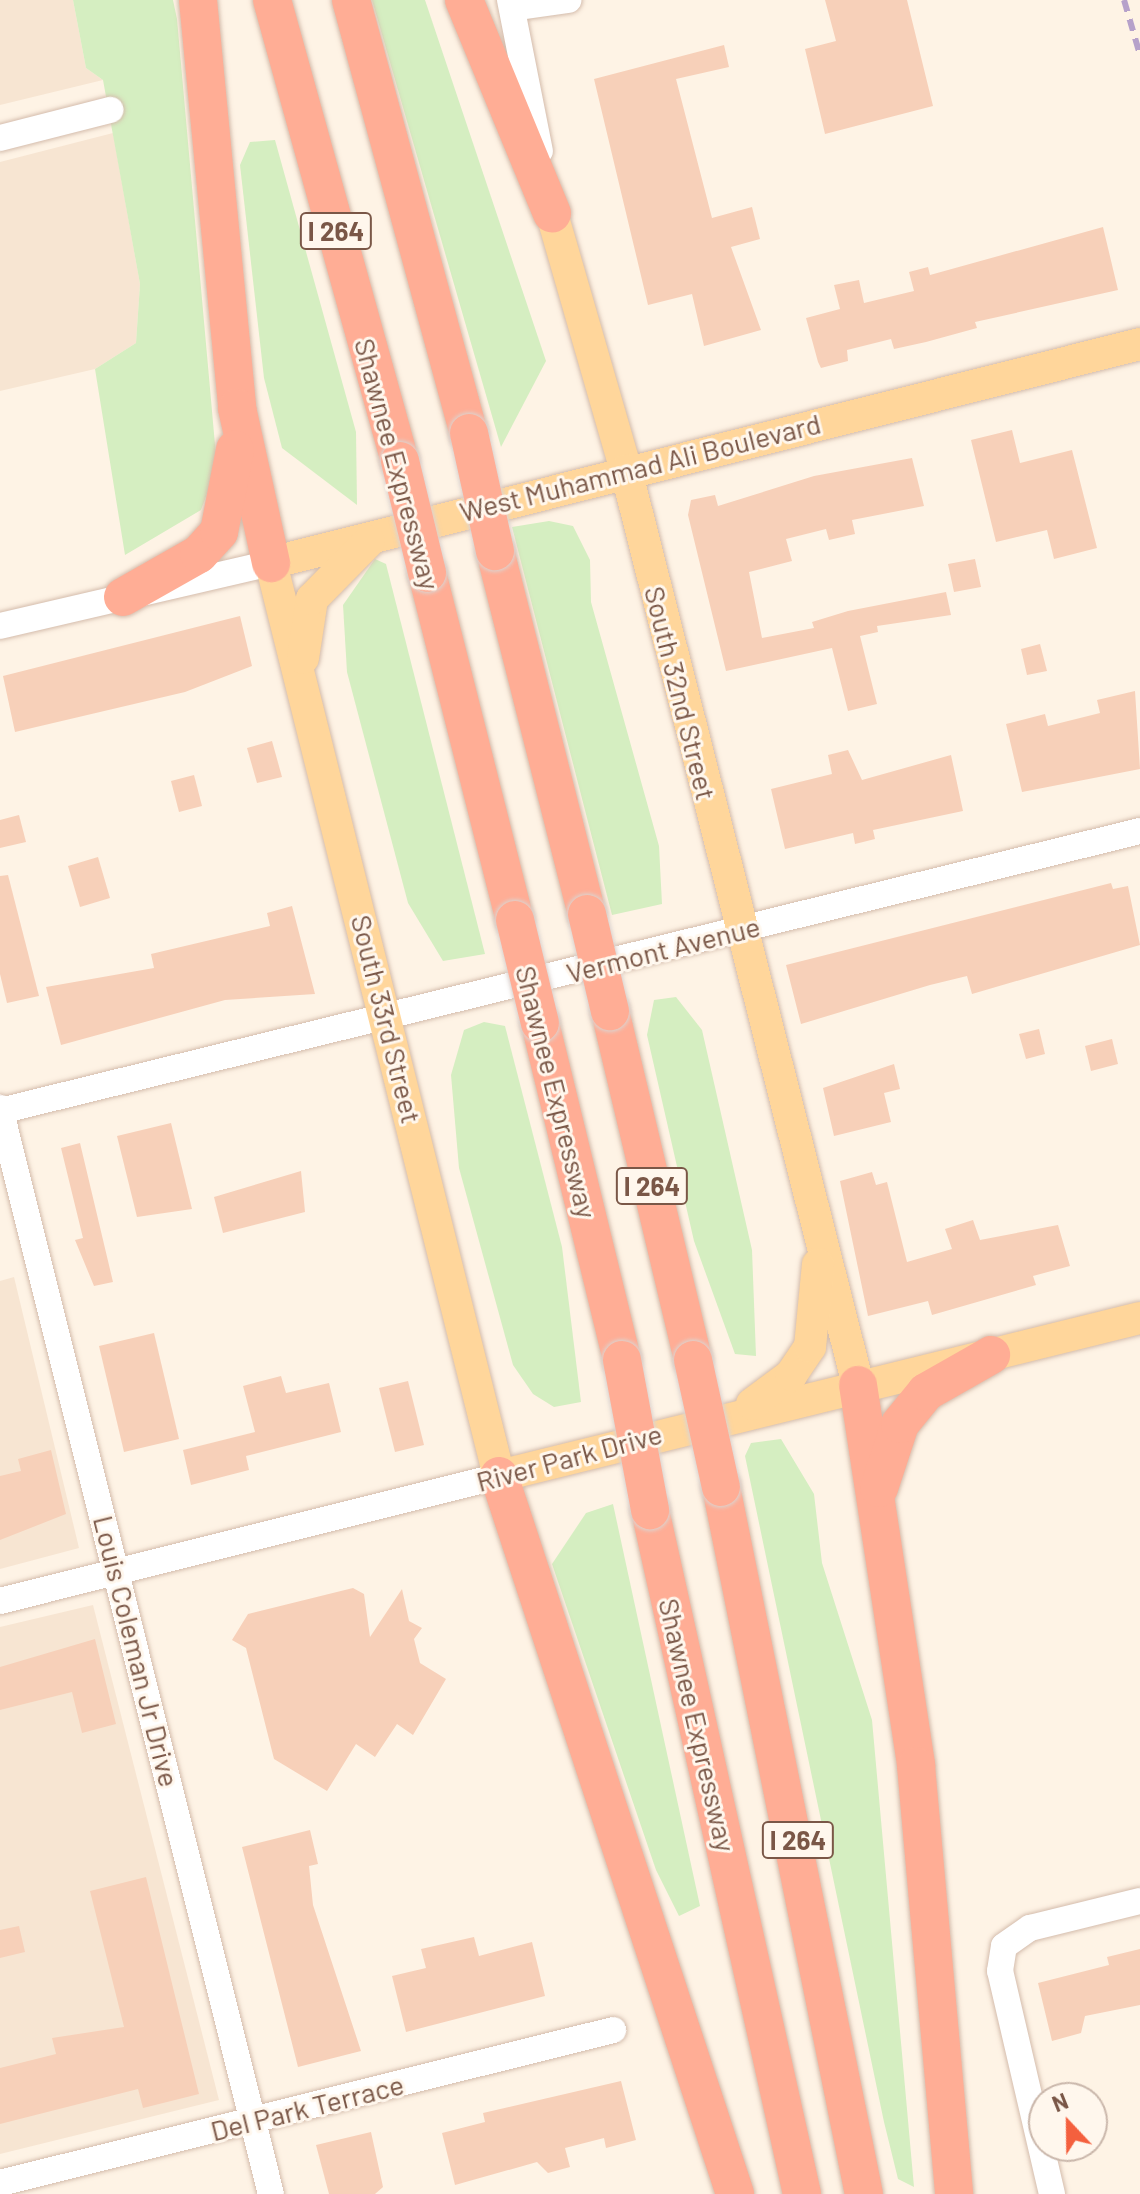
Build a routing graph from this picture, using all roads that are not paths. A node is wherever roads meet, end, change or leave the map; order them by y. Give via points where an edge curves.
1 (198, 0) edge
2 (272, 0) edge
3 (351, 0) edge
4 (464, 0) edge
5 (568, 0) edge
6 (511, 4) edge
7 (110, 110) dead end
8 (0, 138) edge
9 (552, 214) junction
10 (1140, 344) edge
11 (237, 408) junction
12 (626, 470) junction
13 (385, 530) junction
14 (271, 563) junction
15 (123, 597) junction
16 (0, 626) edge
17 (302, 676) junction
18 (1140, 831) edge
19 (741, 930) junction
20 (386, 1018) junction
21 (0, 1110) edge
22 (820, 1236) junction
23 (1140, 1318) edge
24 (991, 1355) junction
25 (858, 1385) junction
26 (736, 1414) junction
27 (499, 1476) junction
28 (877, 1495) junction
29 (117, 1571) junction
30 (0, 1601) edge
31 (1140, 1901) edge
32 (613, 2030) dead end
33 (253, 2120) junction
34 (0, 2183) edge
35 (271, 2194) edge
36 (735, 2194) edge
37 (802, 2194) edge
38 (864, 2194) edge
39 (954, 2194) edge
40 (1052, 2194) edge

1 - 11 highway
2 - 37 highway, Shawnee Expressway / I 264, bridge via 400,461 622,1360 650,1510
3 - 38 highway, I 264, bridge via 469,433 693,1360
4 - 9 highway
5 - 6 street
6 - 9 street, South 32nd Street
7 - 8 street
9 - 12 main road, South 32nd Street
10 - 12 main road, West Muhammad Ali Boulevard
11 - 14 highway
11 - 15 highway via 233,492 219,532 199,554
12 - 13 main road, West Muhammad Ali Boulevard
12 - 19 main road, South 32nd Street
13 - 14 main road, West Muhammad Ali Boulevard
13 - 17 main road via 349,555 312,599
14 - 15 street, West Muhammad Ali Boulevard
14 - 17 main road, South 33rd Street
15 - 16 street, West Muhammad Ali Boulevard
17 - 20 main road, South 33rd Street
18 - 19 street, Vermont Avenue
19 - 20 street, Vermont Avenue
19 - 22 main road, South 32nd Street
20 - 21 street, Vermont Avenue
20 - 27 main road, South 33rd Street
21 - 29 street, Louis Coleman Jr Drive
22 - 25 main road, South 32nd Street
22 - 26 main road via 810,1347 791,1375
23 - 24 main road, River Park Drive
24 - 25 main road, River Park Drive
24 - 28 highway via 926,1392 900,1424
25 - 26 main road, River Park Drive
25 - 28 highway
26 - 27 main road, River Park Drive
27 - 29 street, River Park Drive
27 - 36 highway
28 - 39 highway via 916,1766
29 - 30 street, River Park Drive
29 - 33 street, Louis Coleman Jr Drive
31 - 40 street via 1030,1928 1004,1946 1000,1971
32 - 33 street, Del Park Terrace
33 - 34 street, Del Park Terrace
33 - 35 street, Louis Coleman Jr Drive

